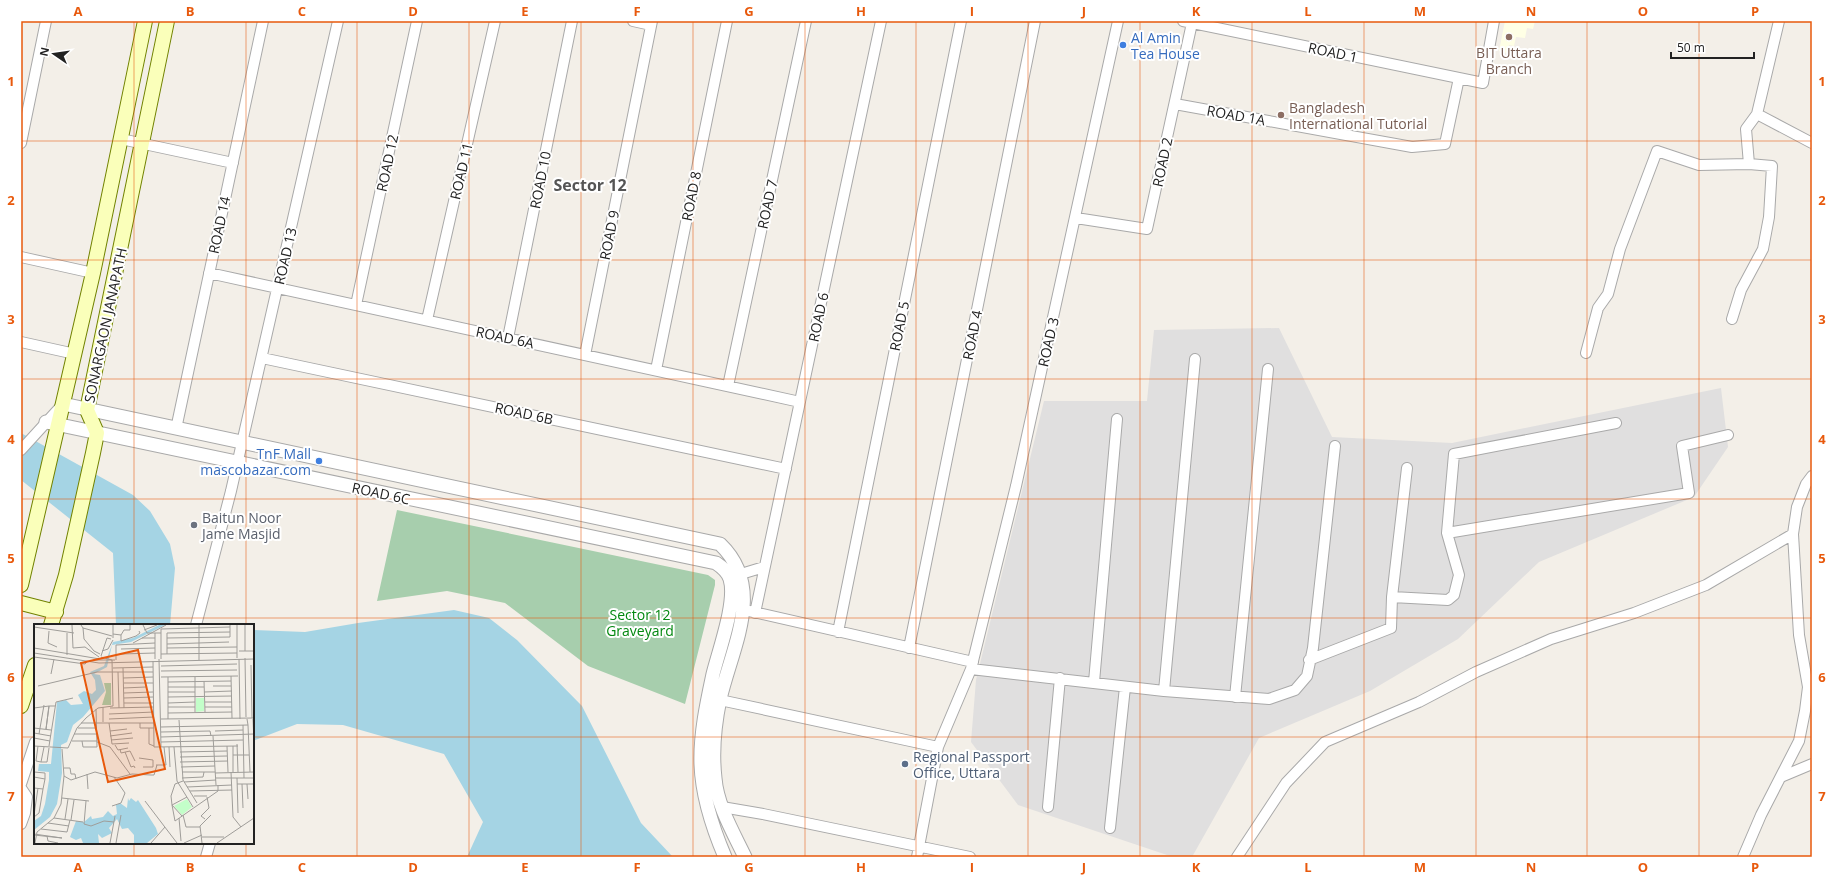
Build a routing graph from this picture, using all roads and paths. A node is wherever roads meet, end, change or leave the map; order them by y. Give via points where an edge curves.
1 (46, 21) edge
2 (145, 21) edge
3 (167, 21) edge
4 (263, 21) edge
5 (338, 21) edge
6 (417, 21) edge
7 (495, 21) edge
8 (572, 21) edge
9 (633, 21) edge
10 (727, 21) edge
11 (806, 21) edge
12 (881, 21) edge
13 (961, 21) edge
14 (1036, 21) edge
15 (1118, 21) edge
16 (1494, 21) edge
17 (1779, 21) edge
18 (1188, 22) edge
19 (651, 23) edge
20 (1459, 78) junction
21 (1175, 104) junction
22 (1757, 114) junction
23 (121, 139) junction
24 (21, 143) edge
25 (142, 143) junction
26 (1812, 143) edge
27 (233, 163) junction
28 (1749, 164) junction
29 (1076, 218) junction
30 (21, 257) edge
31 (93, 273) junction
32 (209, 273) junction
33 (278, 288) junction
34 (356, 305) junction
35 (1732, 318) dead end
36 (428, 320) junction
37 (508, 338) junction
38 (21, 342) edge
39 (1586, 353) dead end
40 (75, 354) junction
41 (584, 355) junction
42 (262, 358) junction
43 (1195, 359) dead end
44 (1268, 369) dead end
45 (656, 370) junction
46 (728, 386) junction
47 (800, 402) junction
48 (63, 404) junction
49 (87, 410) junction
50 (1117, 419) dead end
51 (52, 423) junction
52 (1616, 423) dead end
53 (176, 429) junction
54 (97, 433) junction
55 (1728, 435) dead end
56 (242, 442) junction
57 (1335, 446) dead end
58 (21, 450) edge
59 (238, 463) junction
60 (1407, 468) dead end
61 (786, 469) junction
62 (1812, 476) edge
63 (570, 512) junction
64 (566, 532) junction
65 (1447, 534) junction
66 (1793, 534) junction
67 (735, 562) junction
68 (23, 567) edge
69 (720, 567) junction
70 (764, 567) junction
71 (740, 574) junction
72 (21, 584) edge
73 (1392, 597) junction
74 (21, 603) edge
75 (749, 611) junction
76 (54, 619) edge
77 (196, 624) edge
78 (838, 632) junction
79 (909, 648) junction
80 (1309, 660) junction
81 (972, 665) junction
82 (34, 672) edge
83 (1060, 678) junction
84 (1094, 682) junction
85 (1125, 686) junction
86 (1164, 691) junction
87 (1235, 697) junction
88 (720, 700) junction
89 (21, 706) edge
90 (34, 745) edge
91 (938, 747) junction
92 (1812, 764) edge
93 (1781, 777) junction
94 (21, 784) edge
95 (21, 788) edge
96 (31, 799) edge
97 (722, 806) junction
98 (1048, 807) dead end
99 (21, 824) edge
100 (1110, 828) dead end
101 (210, 844) edge
102 (920, 846) junction
103 (206, 857) edge
104 (725, 857) edge
105 (745, 857) edge
106 (918, 857) edge
107 (970, 857) edge
108 (1237, 857) edge
109 (1743, 857) edge

1 - 24 street
2 - 23 main road, SONARGAON JANAPATH
3 - 25 main road, SONARGAON JANAPATH
4 - 27 street, ROAD 14
5 - 33 street, ROAD 13
6 - 34 street, ROAD 12
7 - 36 street, ROAD 11
8 - 37 street, ROAD 10
9 - 19 street
10 - 45 street, ROAD 8
11 - 46 street, ROAD 7
12 - 47 street, ROAD 6
13 - 78 street, ROAD 5
14 - 79 street, ROAD 4
15 - 29 street, ROAD 3
16 - 20 street, ROAD 1 via 1483,84
17 - 22 street
18 - 20 street, ROAD 1
18 - 21 street, ROAD 2
19 - 41 street, ROAD 9
20 - 21 street, ROAD 1A via 1445,144 1412,147
21 - 29 street, ROAD 2 via 1147,230
22 - 26 street
22 - 28 street via 1746,129
23 - 25 street
23 - 31 main road, SONARGAON JANAPATH
25 - 27 street
25 - 49 main road, SONARGAON JANAPATH
27 - 32 street, ROAD 14
28 - 35 street via 1772,166 1769,217 1763,249 1741,290
28 - 39 street via 1699,166 1658,151 1620,249 1608,294 1598,308
29 - 81 street, ROAD 3
30 - 31 street
31 - 40 main road, SONARGAON JANAPATH
32 - 33 street, ROAD 6A
32 - 53 street, ROAD 14
33 - 34 street, ROAD 6A
33 - 42 street, ROAD 13
34 - 36 street, ROAD 6A
36 - 37 street, ROAD 6A
37 - 41 street, ROAD 6A
38 - 40 street
40 - 48 main road, SONARGAON JANAPATH
41 - 45 street, ROAD 6A
42 - 56 street, ROAD 13
42 - 61 street, ROAD 6B
43 - 86 street
44 - 87 street
45 - 46 street, ROAD 6A
46 - 47 street, ROAD 6A
47 - 61 street, ROAD 6
48 - 49 street, ROAD 6C
48 - 51 main road, SONARGAON JANAPATH
49 - 53 street, ROAD 6C
49 - 54 main road, SONARGAON JANAPATH
50 - 84 street
51 - 54 street, ROAD 6C
51 - 58 street
51 - 68 main road, SONARGAON JANAPATH via 54,441
52 - 65 street via 1454,454
53 - 56 street, ROAD 6C
54 - 59 street, ROAD 6C
54 - 76 main road
55 - 65 street via 1682,446 1689,493
56 - 59 street, ROAD 13
56 - 63 street, ROAD 6C
57 - 80 street via 1313,648
59 - 64 street, ROAD 6C
59 - 77 street, ROAD 13
60 - 73 street
61 - 70 street, ROAD 6
62 - 66 street via 1806,484 1797,508
63 - 64 street
63 - 67 street, ROAD 6C via 720,544
64 - 69 street, ROAD 6C
65 - 73 street via 1458,575 1454,595 1448,600
66 - 93 street via 1799,635 1808,687 1798,741
66 - 108 street via 1706,584 1634,612 1551,639 1476,672 1419,702 1325,742 1286,783
67 - 69 street
67 - 71 street
68 - 72 main road, SONARGAON JANAPATH
69 - 104 street via 730,578 731,591 709,696 701,764 706,801
70 - 71 street
70 - 75 street, ROAD 6
71 - 75 street
73 - 80 street via 1389,631
74 - 76 main road
75 - 78 street
75 - 88 street via 738,638
78 - 79 street
79 - 81 street
80 - 87 street via 1307,676 1295,690 1269,699
81 - 83 street
81 - 91 street, ROAD 3
82 - 89 main road
83 - 84 street
83 - 98 street
84 - 85 street
85 - 86 street
85 - 100 street
86 - 87 street
88 - 91 street
88 - 97 street via 714,743 715,778
90 - 94 street
91 - 102 street, ROAD 3
92 - 93 street
93 - 109 street
95 - 96 street
96 - 99 street
97 - 102 street
97 - 105 street
101 - 103 street
102 - 106 street, ROAD 3
102 - 107 street

